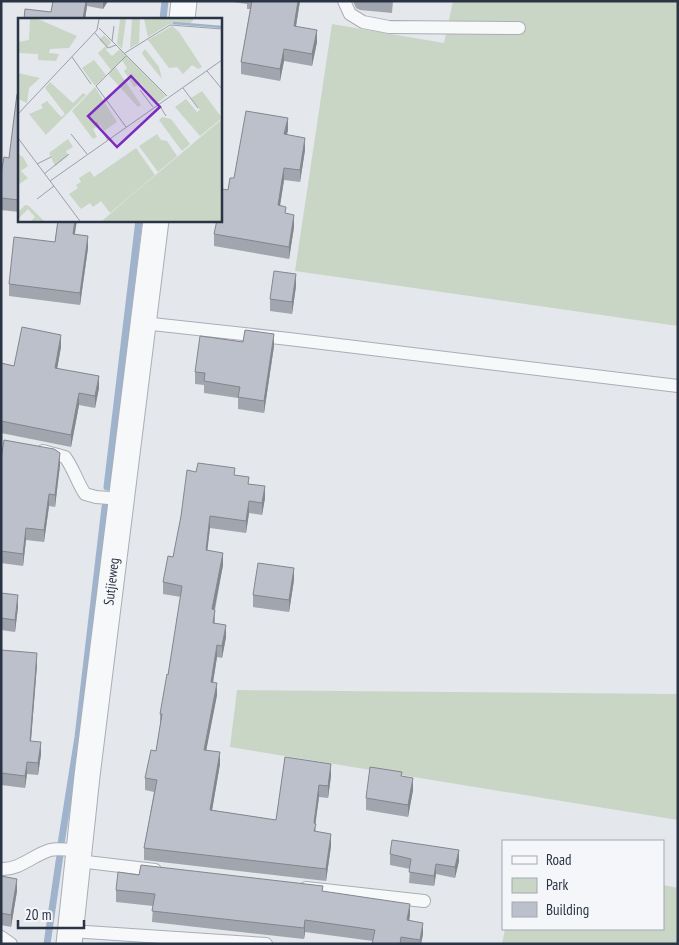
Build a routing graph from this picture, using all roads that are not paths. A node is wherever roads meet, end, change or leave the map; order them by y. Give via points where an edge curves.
1 (184, 1) edge
2 (344, 1) edge
3 (182, 18) edge
4 (519, 28) dead end
5 (156, 221) edge
6 (143, 323) junction
7 (678, 386) edge
8 (29, 448) edge
9 (122, 499) junction
10 (79, 856) junction
11 (1, 869) edge
12 (167, 871) edge
13 (296, 886) edge
14 (424, 901) dead end
15 (1, 936) edge
16 (70, 937) edge
17 (11, 944) edge
18 (266, 944) edge

1 - 3 street
2 - 4 lane via 350,14 363,22 389,27
5 - 6 street, Sutjieweg
6 - 7 lane
6 - 9 street, Sutjieweg
8 - 9 lane via 66,457 85,494
9 - 10 street, Sutjieweg
10 - 11 lane via 52,849 23,865
10 - 12 lane
10 - 16 street, Sutjieweg
13 - 14 lane
15 - 17 lane
16 - 18 lane

